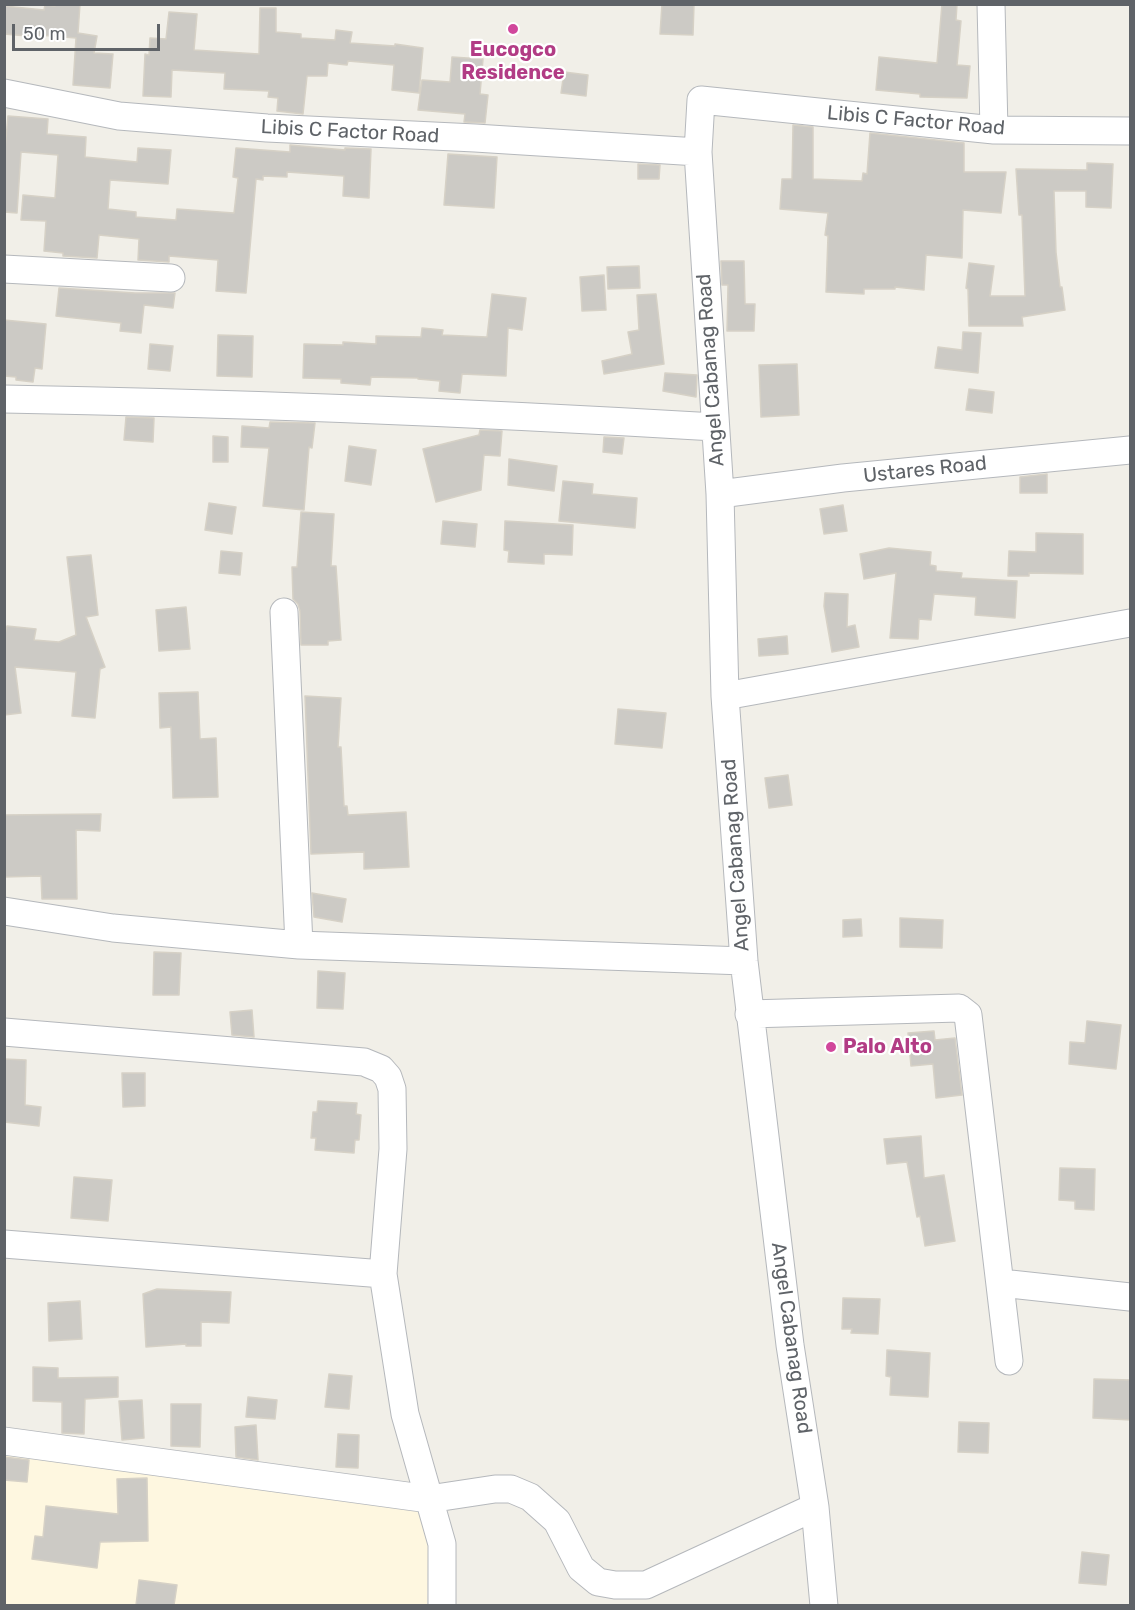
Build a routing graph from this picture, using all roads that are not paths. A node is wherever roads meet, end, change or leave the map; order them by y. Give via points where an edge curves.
1 (991, 4) edge
2 (4, 93) edge
3 (701, 100) joint
4 (994, 130) junction
5 (1131, 131) edge
6 (698, 152) junction
7 (4, 269) edge
8 (171, 278) dead end
9 (4, 399) edge
10 (715, 427) junction
11 (1131, 450) edge
12 (720, 494) junction
13 (284, 612) dead end
14 (1131, 623) edge
15 (725, 696) junction
16 (4, 911) edge
17 (298, 945) junction
18 (744, 961) junction
19 (749, 1014) junction
20 (4, 1032) edge
21 (4, 1244) edge
22 (383, 1274) junction
23 (1001, 1283) junction
24 (1131, 1297) edge
25 (1009, 1361) dead end
26 (4, 1442) edge
27 (429, 1498) junction
28 (815, 1507) junction
29 (442, 1605) edge
30 (824, 1605) edge

1 - 4 street
2 - 6 street, Libis C Factor Road via 130,117
3 - 4 street, Libis C Factor Road
3 - 6 street, Angel Cabanag Road
4 - 5 street, Libis C Factor Road
6 - 10 street, Angel Cabanag Road
7 - 8 street
9 - 10 street via 206,402
10 - 12 street, Angel Cabanag Road
11 - 12 street, Ustares Road
12 - 15 street, Angel Cabanag Road
13 - 17 street
14 - 15 street
15 - 18 street, Angel Cabanag Road
16 - 17 street via 113,928
17 - 18 street
18 - 19 street, Angel Cabanag Road
19 - 23 street via 959,1008 968,1015
19 - 28 street, Angel Cabanag Road via 790,1345
20 - 22 street via 364,1062 381,1069 392,1089 393,1149
21 - 22 street
22 - 27 street via 405,1414
23 - 24 street
23 - 25 street
26 - 27 street
27 - 28 street via 495,1489 512,1489 530,1497 557,1521 580,1568 598,1582 615,1585 646,1585
27 - 29 street via 442,1544
28 - 30 street, Angel Cabanag Road

